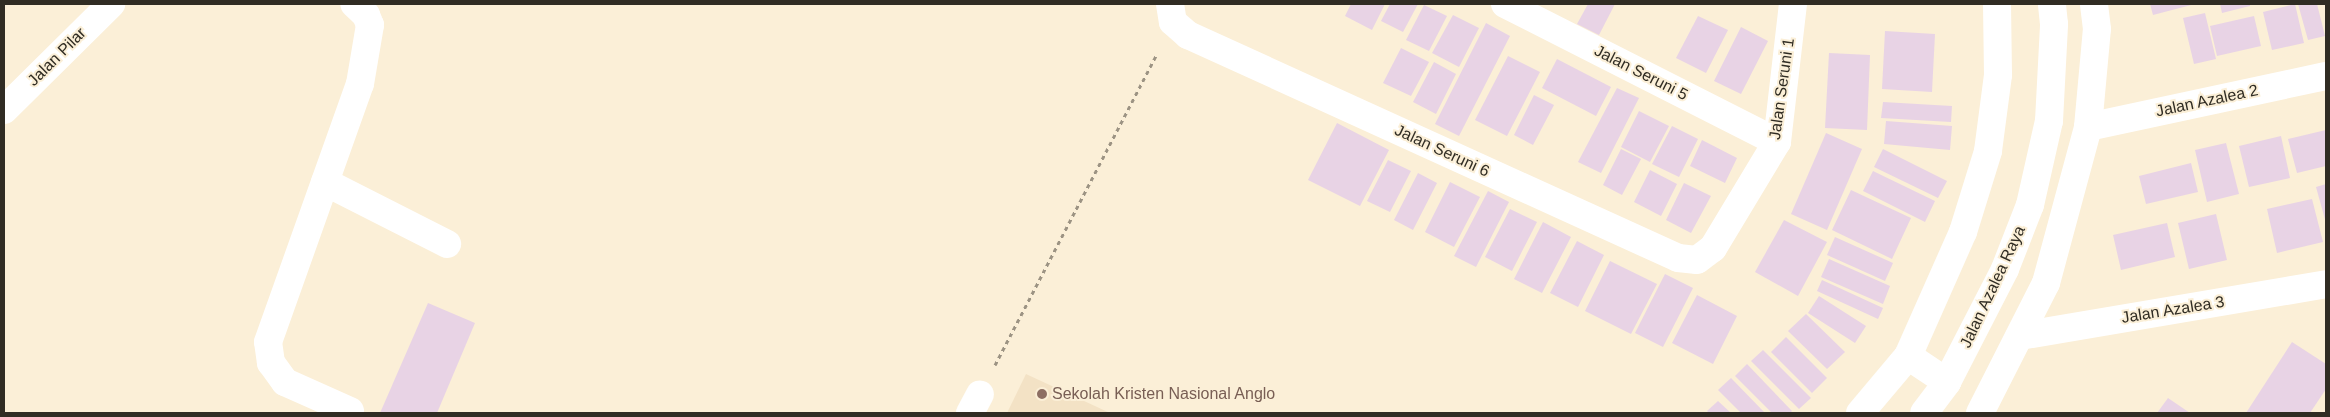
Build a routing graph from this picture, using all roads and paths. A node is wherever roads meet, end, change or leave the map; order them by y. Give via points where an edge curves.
1 (111, 4) edge
2 (354, 4) edge
3 (1505, 4) edge
4 (1793, 4) edge
5 (1997, 4) edge
6 (2052, 4) edge
7 (2094, 4) edge
8 (1172, 13) edge
9 (2326, 76) edge
10 (4, 110) edge
11 (2088, 127) junction
12 (1777, 142) junction
13 (325, 182) junction
14 (447, 244) dead end
15 (1713, 248) joint
16 (2317, 286) edge
17 (2326, 307) edge
18 (2020, 336) junction
19 (1908, 356) junction
20 (1947, 382) junction
21 (975, 404) edge
22 (350, 411) dead end
23 (1984, 412) edge
24 (1860, 413) edge
25 (1924, 413) edge

1 - 10 street, Jalan Pilar
2 - 13 street via 366,15 370,37 360,84
3 - 12 street, Jalan Seruni 5
4 - 12 street, Jalan Seruni 1
5 - 19 street via 1998,75 1988,151 1963,232
6 - 20 street, Jalan Azalea Raya via 2054,24 2049,121 2036,183 2005,268
7 - 11 street via 2097,28
8 - 15 street, Jalan Seruni 6 via 1188,35 1678,258 1697,260
8 - 21 path
9 - 11 street, Jalan Azalea 2
11 - 18 street via 2046,283
12 - 15 street, Jalan Seruni 1
13 - 14 street
13 - 22 street via 268,342 271,363 285,382
16 - 17 street
16 - 18 street, Jalan Azalea 3
18 - 23 street
19 - 20 street
19 - 24 street
20 - 25 street, Jalan Azalea Raya

